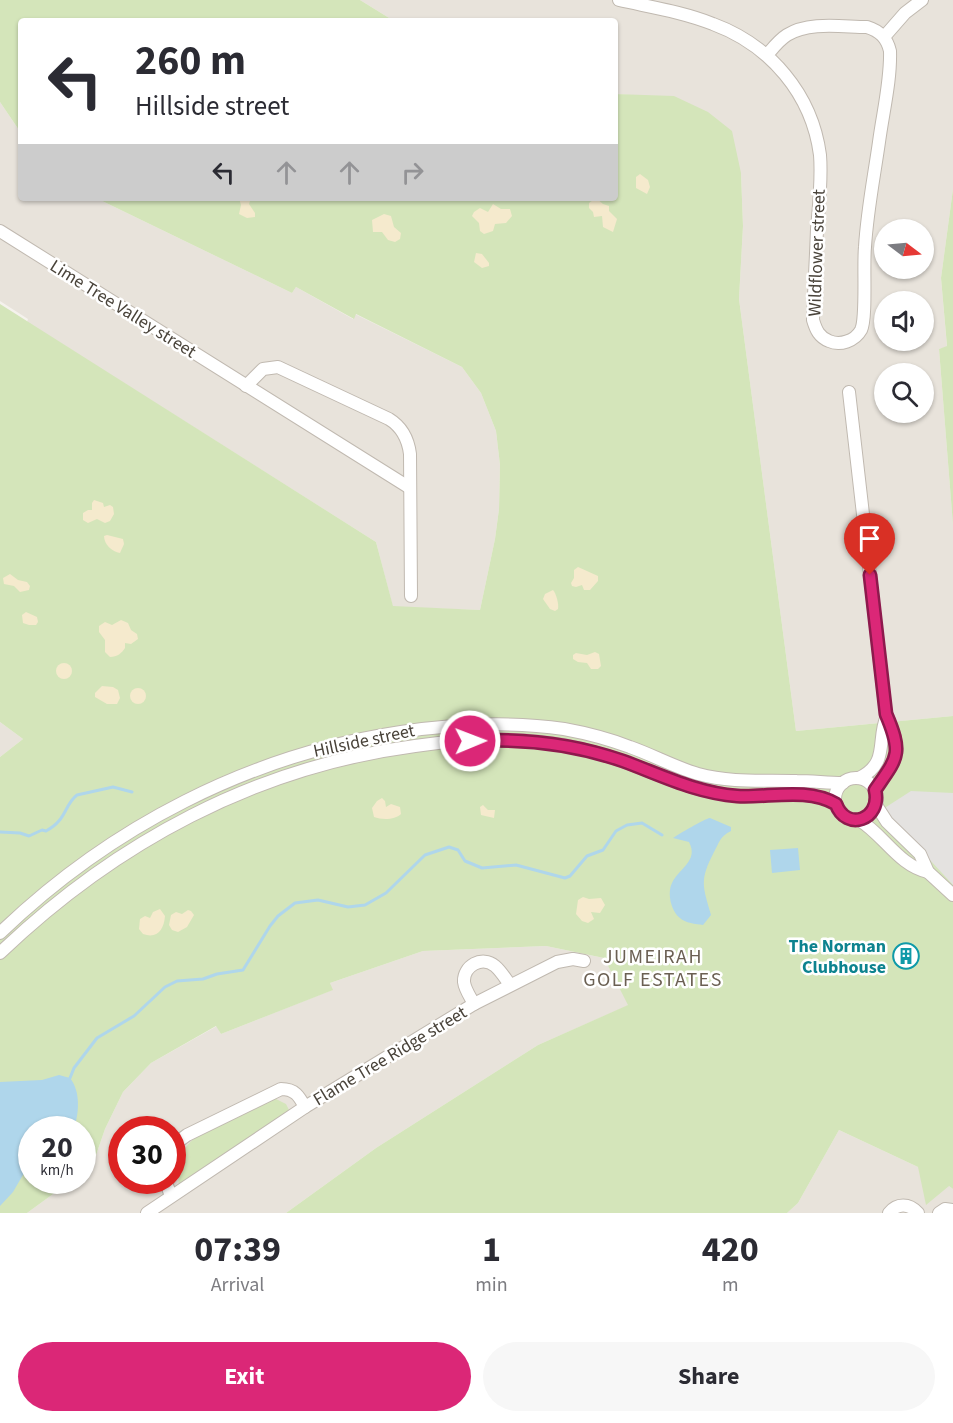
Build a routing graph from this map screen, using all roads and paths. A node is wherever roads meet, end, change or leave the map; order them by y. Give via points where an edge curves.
1 (619, 0) edge
2 (922, 0) edge
3 (884, 37) junction
4 (767, 55) junction
5 (0, 231) edge
6 (246, 386) junction
7 (849, 392) dead end
8 (410, 488) junction
9 (411, 597) dead end
10 (887, 716) junction
11 (369, 737) junction
12 (897, 745) junction
13 (881, 752) junction
14 (372, 753) junction
15 (894, 764) junction
16 (859, 778) junction
17 (843, 783) junction
18 (875, 790) junction
19 (836, 804) junction
20 (876, 805) junction
21 (859, 820) junction
22 (928, 872) junction
23 (953, 895) edge
24 (0, 933) edge
25 (0, 954) edge
26 (584, 961) dead end
27 (510, 985) junction
28 (474, 1004) junction
29 (305, 1107) junction
30 (186, 1136) edge
31 (171, 1196) joint
32 (953, 1210) edge
33 (147, 1213) edge
34 (889, 1213) edge
35 (918, 1213) edge
36 (939, 1213) edge

1 - 4 street, Wildflower street via 713,24
2 - 3 street via 905,12
3 - 4 street via 867,27 807,27 787,35
3 - 4 street, Wildflower street via 891,58 867,225 864,321 853,339 843,343 823,338 813,320 820,158 813,125 800,94
5 - 6 street, Lime Tree Valley street
6 - 8 street, Lime Tree Valley street
6 - 8 street via 263,369 278,367 389,418 402,430 409,445
7 - 10 street
8 - 9 street
10 - 12 street
10 - 13 street
11 - 14 street
11 - 17 street, Hillside street via 461,725 542,727 607,739 712,777
11 - 24 street, Hillside street via 262,767 168,810 62,878
12 - 13 street via 889,743
12 - 15 street
13 - 15 street via 884,763
13 - 16 street, Hillside street via 873,768
14 - 19 street, Hillside street via 455,741 541,742 597,753 717,793 816,796
14 - 25 street, Hillside street via 268,782 169,826 74,889
15 - 18 street
16 - 17 street, Hillside street
16 - 18 street
17 - 19 street via 836,792
18 - 20 street
19 - 21 street, Hillside street via 842,815
20 - 21 street
20 - 22 street via 887,822 920,854
21 - 22 street, Hillside street via 910,864
22 - 23 street
26 - 27 street, Flame Tree Ridge street via 562,960
27 - 28 street, Flame Tree Ridge street
27 - 28 street, Flame Tree Ridge street via 494,965 484,961 474,964 466,971 464,981
28 - 29 street, Flame Tree Ridge street
29 - 30 street, Flame Tree Ridge street via 293,1090 282,1089
29 - 31 street, Flame Tree Ridge street
31 - 33 street, Flame Tree Ridge street
32 - 36 street
34 - 35 street via 904,1205

